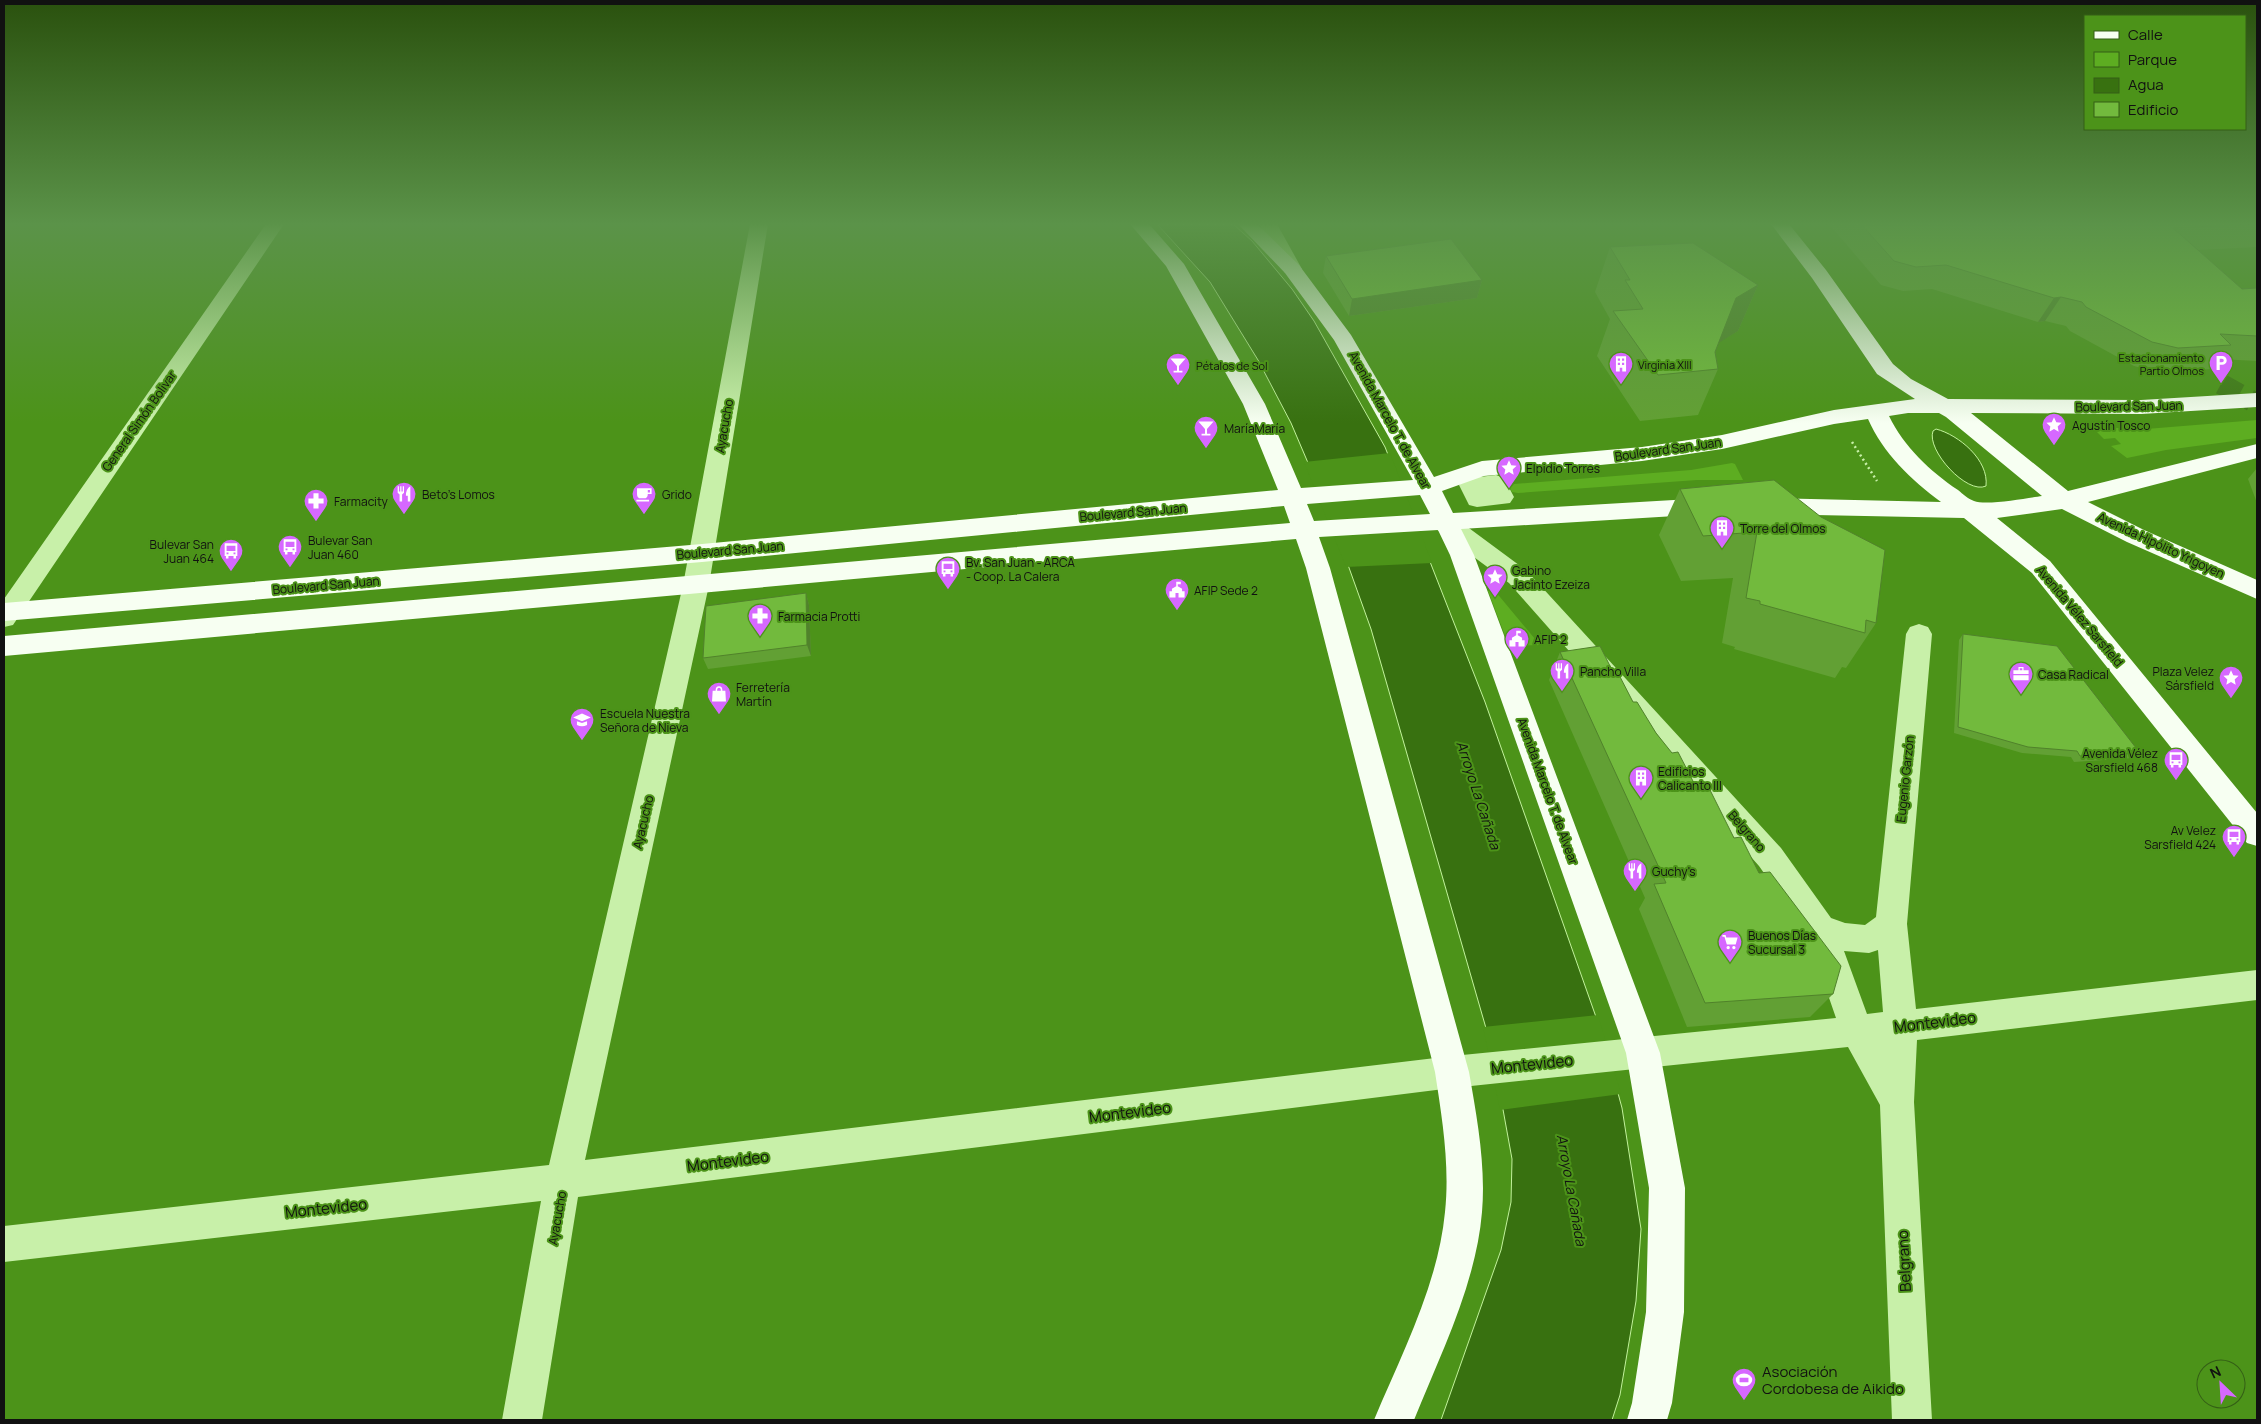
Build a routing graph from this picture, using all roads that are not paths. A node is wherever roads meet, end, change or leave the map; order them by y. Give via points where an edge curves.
1 (229, 290) edge
2 (747, 290) edge
3 (1190, 290) edge
4 (1308, 290) edge
5 (1831, 290) edge
6 (1885, 368) junction
7 (2257, 400) edge
8 (1944, 405) junction
9 (1875, 410) junction
10 (2257, 451) edge
11 (1428, 487) junction
12 (1293, 497) junction
13 (2065, 500) junction
14 (1970, 510) junction
15 (1445, 523) junction
16 (1304, 530) junction
17 (702, 553) junction
18 (696, 585) junction
19 (2257, 590) edge
20 (5, 614) edge
21 (1919, 634) dead end
22 (4, 646) edge
23 (2257, 834) edge
24 (1891, 924) junction
25 (1820, 928) junction
26 (2257, 986) edge
27 (1901, 1026) junction
28 (1857, 1031) junction
29 (1643, 1053) junction
30 (1452, 1072) junction
31 (1897, 1102) junction
32 (563, 1181) junction
33 (4, 1244) edge
34 (522, 1420) edge
35 (1394, 1420) edge
36 (1647, 1420) edge
37 (1912, 1420) edge

1 - 20 street, General Simón Bolivar
2 - 17 street, Ayacucho
3 - 12 main road via 1254,404
4 - 11 main road, Avenida Marcelo T. de Alvear via 1344,339
5 - 6 main road
6 - 8 main road via 1908,388
6 - 9 main road via 1887,391
7 - 8 main road, Boulevard San Juan via 2141,408
8 - 9 main road, Boulevard San Juan
8 - 13 main road
9 - 11 main road, Boulevard San Juan via 1834,416 1713,444 1482,469
9 - 14 main road, Avenida Vélez Sarsfield via 1886,434 1904,457 1934,485
10 - 13 main road
11 - 12 main road, Boulevard San Juan
11 - 15 main road, Avenida Marcelo T. de Alvear
12 - 16 main road
12 - 17 main road, Boulevard San Juan
13 - 14 main road via 2009,509
13 - 19 main road, Avenida Hipólito Yrigoyen
14 - 15 main road via 1743,505 1632,509
14 - 23 main road, Avenida Vélez Sarsfield via 2041,567
15 - 16 main road
15 - 25 street, Belgrano via 1518,577 1770,857
15 - 29 main road, Avenida Marcelo T. de Alvear via 1465,562
16 - 18 main road
16 - 30 main road via 1320,577
17 - 18 street, Ayacucho
17 - 20 main road, Boulevard San Juan
18 - 22 main road
18 - 32 street, Ayacucho
21 - 24 street, Eugenio Garzón
24 - 25 street via 1869,939 1845,938
24 - 27 street, Eugenio Garzón
25 - 28 street, Belgrano
26 - 27 street, Montevideo
27 - 28 street, Montevideo
27 - 31 street, Belgrano
28 - 29 street, Montevideo
28 - 31 street, Belgrano
29 - 30 street, Montevideo
29 - 36 main road, Avenida Marcelo T. de Alvear via 1667,1188 1665,1312
30 - 32 street, Montevideo
30 - 35 main road via 1461,1123 1462,1230 1450,1277
31 - 37 street, Belgrano
32 - 33 street, Montevideo
32 - 34 street, Ayacucho

